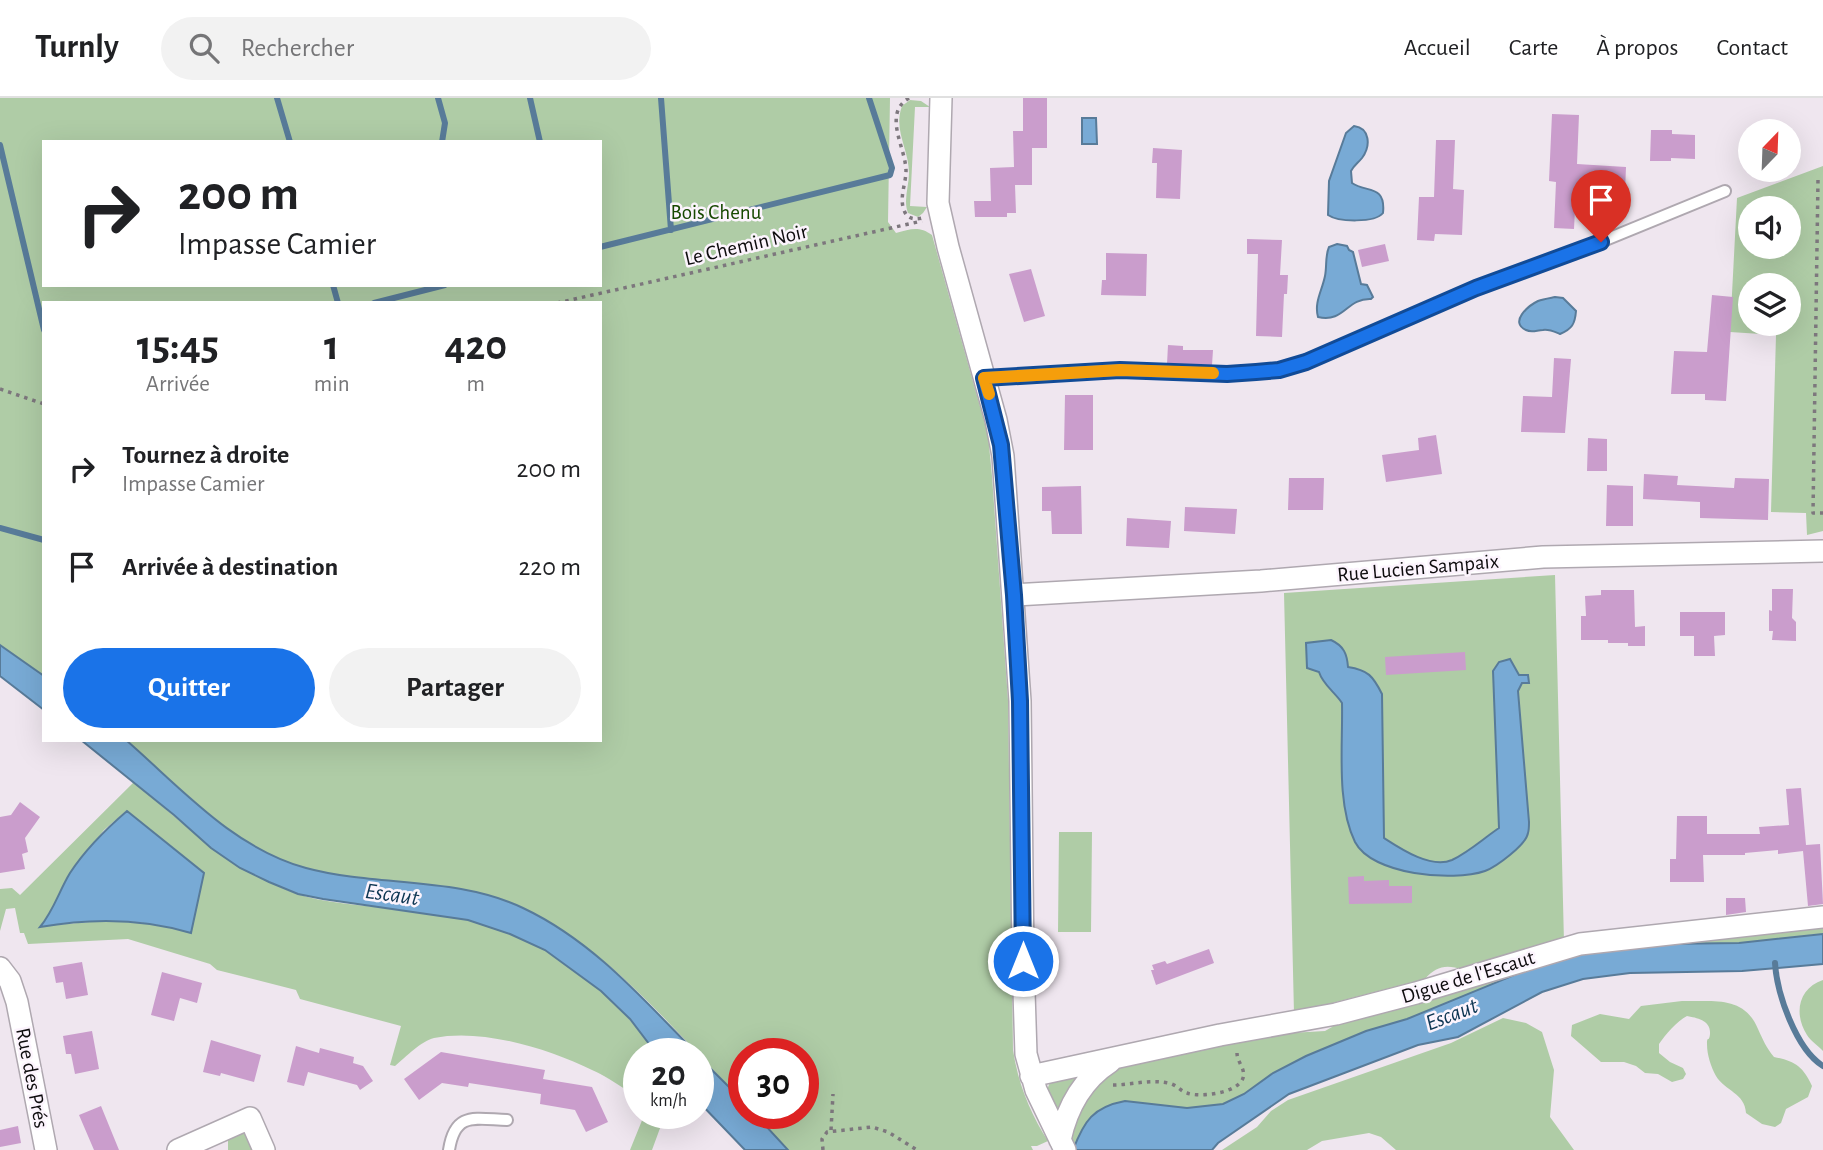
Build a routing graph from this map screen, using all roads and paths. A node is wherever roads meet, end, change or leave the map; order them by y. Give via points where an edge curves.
1 (909, 98) edge
2 (941, 98) edge
3 (1818, 180) dead end
4 (1725, 191) dead end
5 (940, 213) junction
6 (906, 215) junction
7 (903, 225) junction
8 (566, 301) edge
9 (984, 378) junction
10 (0, 389) edge
11 (42, 403) edge
12 (1823, 513) edge
13 (1823, 551) edge
14 (1014, 595) junction
15 (1823, 917) edge
16 (0, 968) edge
17 (1246, 1030) junction
18 (1117, 1058) junction
19 (1031, 1076) junction
20 (1105, 1084) dead end
21 (833, 1094) dead end
22 (507, 1120) dead end
23 (831, 1130) junction
24 (216, 1142) edge
25 (1063, 1145) edge
26 (46, 1150) edge
27 (177, 1150) edge
28 (264, 1150) edge
29 (449, 1150) edge
30 (823, 1150) edge
31 (917, 1150) edge

1 - 6 path via 900,104 896,130 905,162 902,206
2 - 5 street
3 - 12 path via 1813,513
4 - 9 lane via 1279,370 1227,374 1120,370
5 - 6 path via 918,219
5 - 7 path, Le Chemin Noir
5 - 9 street
6 - 7 path
7 - 8 path, Le Chemin Noir
9 - 14 street via 1001,445
10 - 11 path
13 - 14 street, Rue Lucien Sampaix via 1543,556 1261,581
14 - 19 street via 1026,1054
15 - 17 street, Digue de l'Escaut via 1580,944 1388,1001
16 - 26 street, Rue des Prés via 14,991
17 - 18 street, Digue de l'Escaut
17 - 20 path via 1236,1056 1243,1077 1229,1090 1196,1096 1170,1083
18 - 19 street, Digue de l'Escaut
18 - 25 street, Digue de l'Escaut via 1095,1073 1078,1094 1066,1117
19 - 25 street
21 - 23 path
22 - 29 lane via 474,1119 460,1124 452,1133
23 - 30 path via 824,1135
23 - 31 path via 879,1128
24 - 27 street
24 - 28 street via 250,1118

